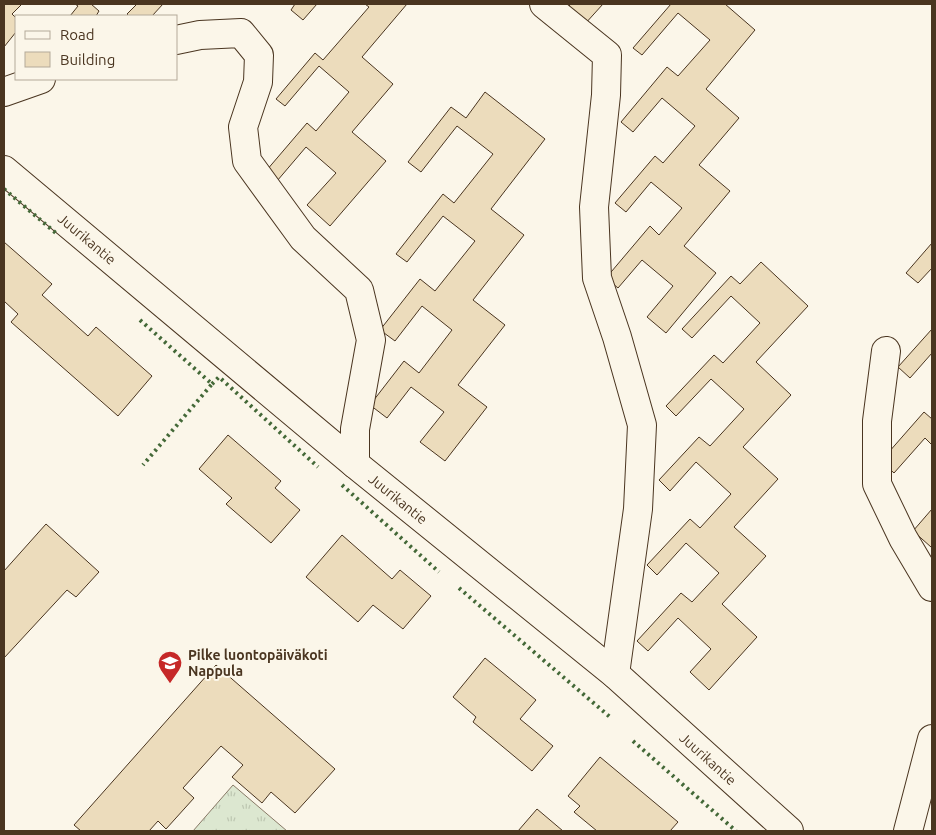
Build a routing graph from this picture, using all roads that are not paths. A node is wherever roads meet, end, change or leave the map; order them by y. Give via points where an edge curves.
1 (544, 4) edge
2 (178, 40) edge
3 (38, 80) edge
4 (4, 92) edge
5 (4, 170) edge
6 (886, 351) dead end
7 (355, 464) junction
8 (932, 587) edge
9 (615, 674) junction
10 (932, 739) edge
11 (789, 831) edge
12 (908, 831) edge

1 - 9 street via 607,55 594,207 597,278 642,425 638,509
2 - 7 street via 241,33 259,55 258,82 243,127 247,161 303,238 360,290 371,340 355,429
3 - 4 street
5 - 7 street, Juurikantie
6 - 8 street via 877,422 877,484 903,538
7 - 9 street, Juurikantie
9 - 11 street, Juurikantie
10 - 12 street

